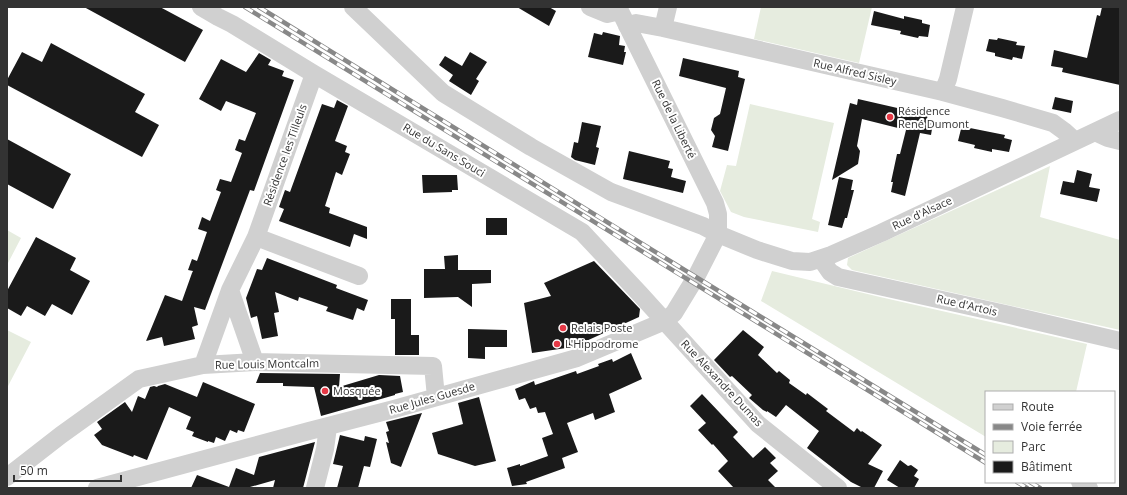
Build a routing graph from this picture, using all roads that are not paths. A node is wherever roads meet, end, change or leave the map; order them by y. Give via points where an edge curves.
1 (201, 7) edge
2 (353, 7) edge
3 (590, 7) edge
4 (668, 7) edge
5 (965, 7) edge
6 (622, 15) edge
7 (663, 28) junction
8 (314, 74) junction
9 (943, 92) junction
10 (1120, 120) edge
11 (1095, 132) junction
12 (1075, 141) junction
13 (1120, 141) edge
14 (718, 234) junction
15 (256, 236) junction
16 (821, 259) junction
17 (359, 276) dead end
18 (230, 290) junction
19 (664, 321) junction
20 (1120, 341) edge
21 (255, 362) junction
22 (203, 365) junction
23 (436, 397) junction
24 (328, 427) junction
25 (7, 477) edge
26 (97, 488) edge
27 (315, 488) edge
28 (838, 488) edge

1 - 8 street, Rue du Sans Souci
2 - 14 street, Rue d'Alsace via 443,93 610,192 703,226
3 - 6 street, Rue Alfred Sisley via 607,14
4 - 7 street
5 - 9 street
6 - 7 street, Rue Alfred Sisley via 636,23
6 - 14 street, Rue de la Liberté via 715,203
7 - 9 street, Rue Alfred Sisley
8 - 15 street, Résidence les Tilleuls
8 - 19 street, Rue du Sans Souci via 582,232
9 - 12 street, Rue Alfred Sisley via 1053,123
10 - 11 street, Rue d'Alsace
11 - 12 street, Rue d'Alsace
11 - 13 street
12 - 16 street, Rue d'Alsace
14 - 16 street, Rue d'Alsace via 792,261 810,262
14 - 19 street, Rue Jules Guesde via 674,313
15 - 17 street
15 - 18 street, Résidence les Tilleuls
16 - 20 street, Rue d'Artois via 838,278
18 - 21 street
18 - 22 street, Résidence les Tilleuls
19 - 23 street, Rue Jules Guesde via 577,358
19 - 28 street, Rue Alexandre Dumas via 758,424
21 - 22 street, Rue Louis Montcalm
21 - 23 street, Rue Louis Montcalm via 432,366
22 - 25 street, Rue Louis Montcalm via 140,379
23 - 24 street, Rue Jules Guesde
24 - 26 street, Rue Jules Guesde
24 - 27 street

